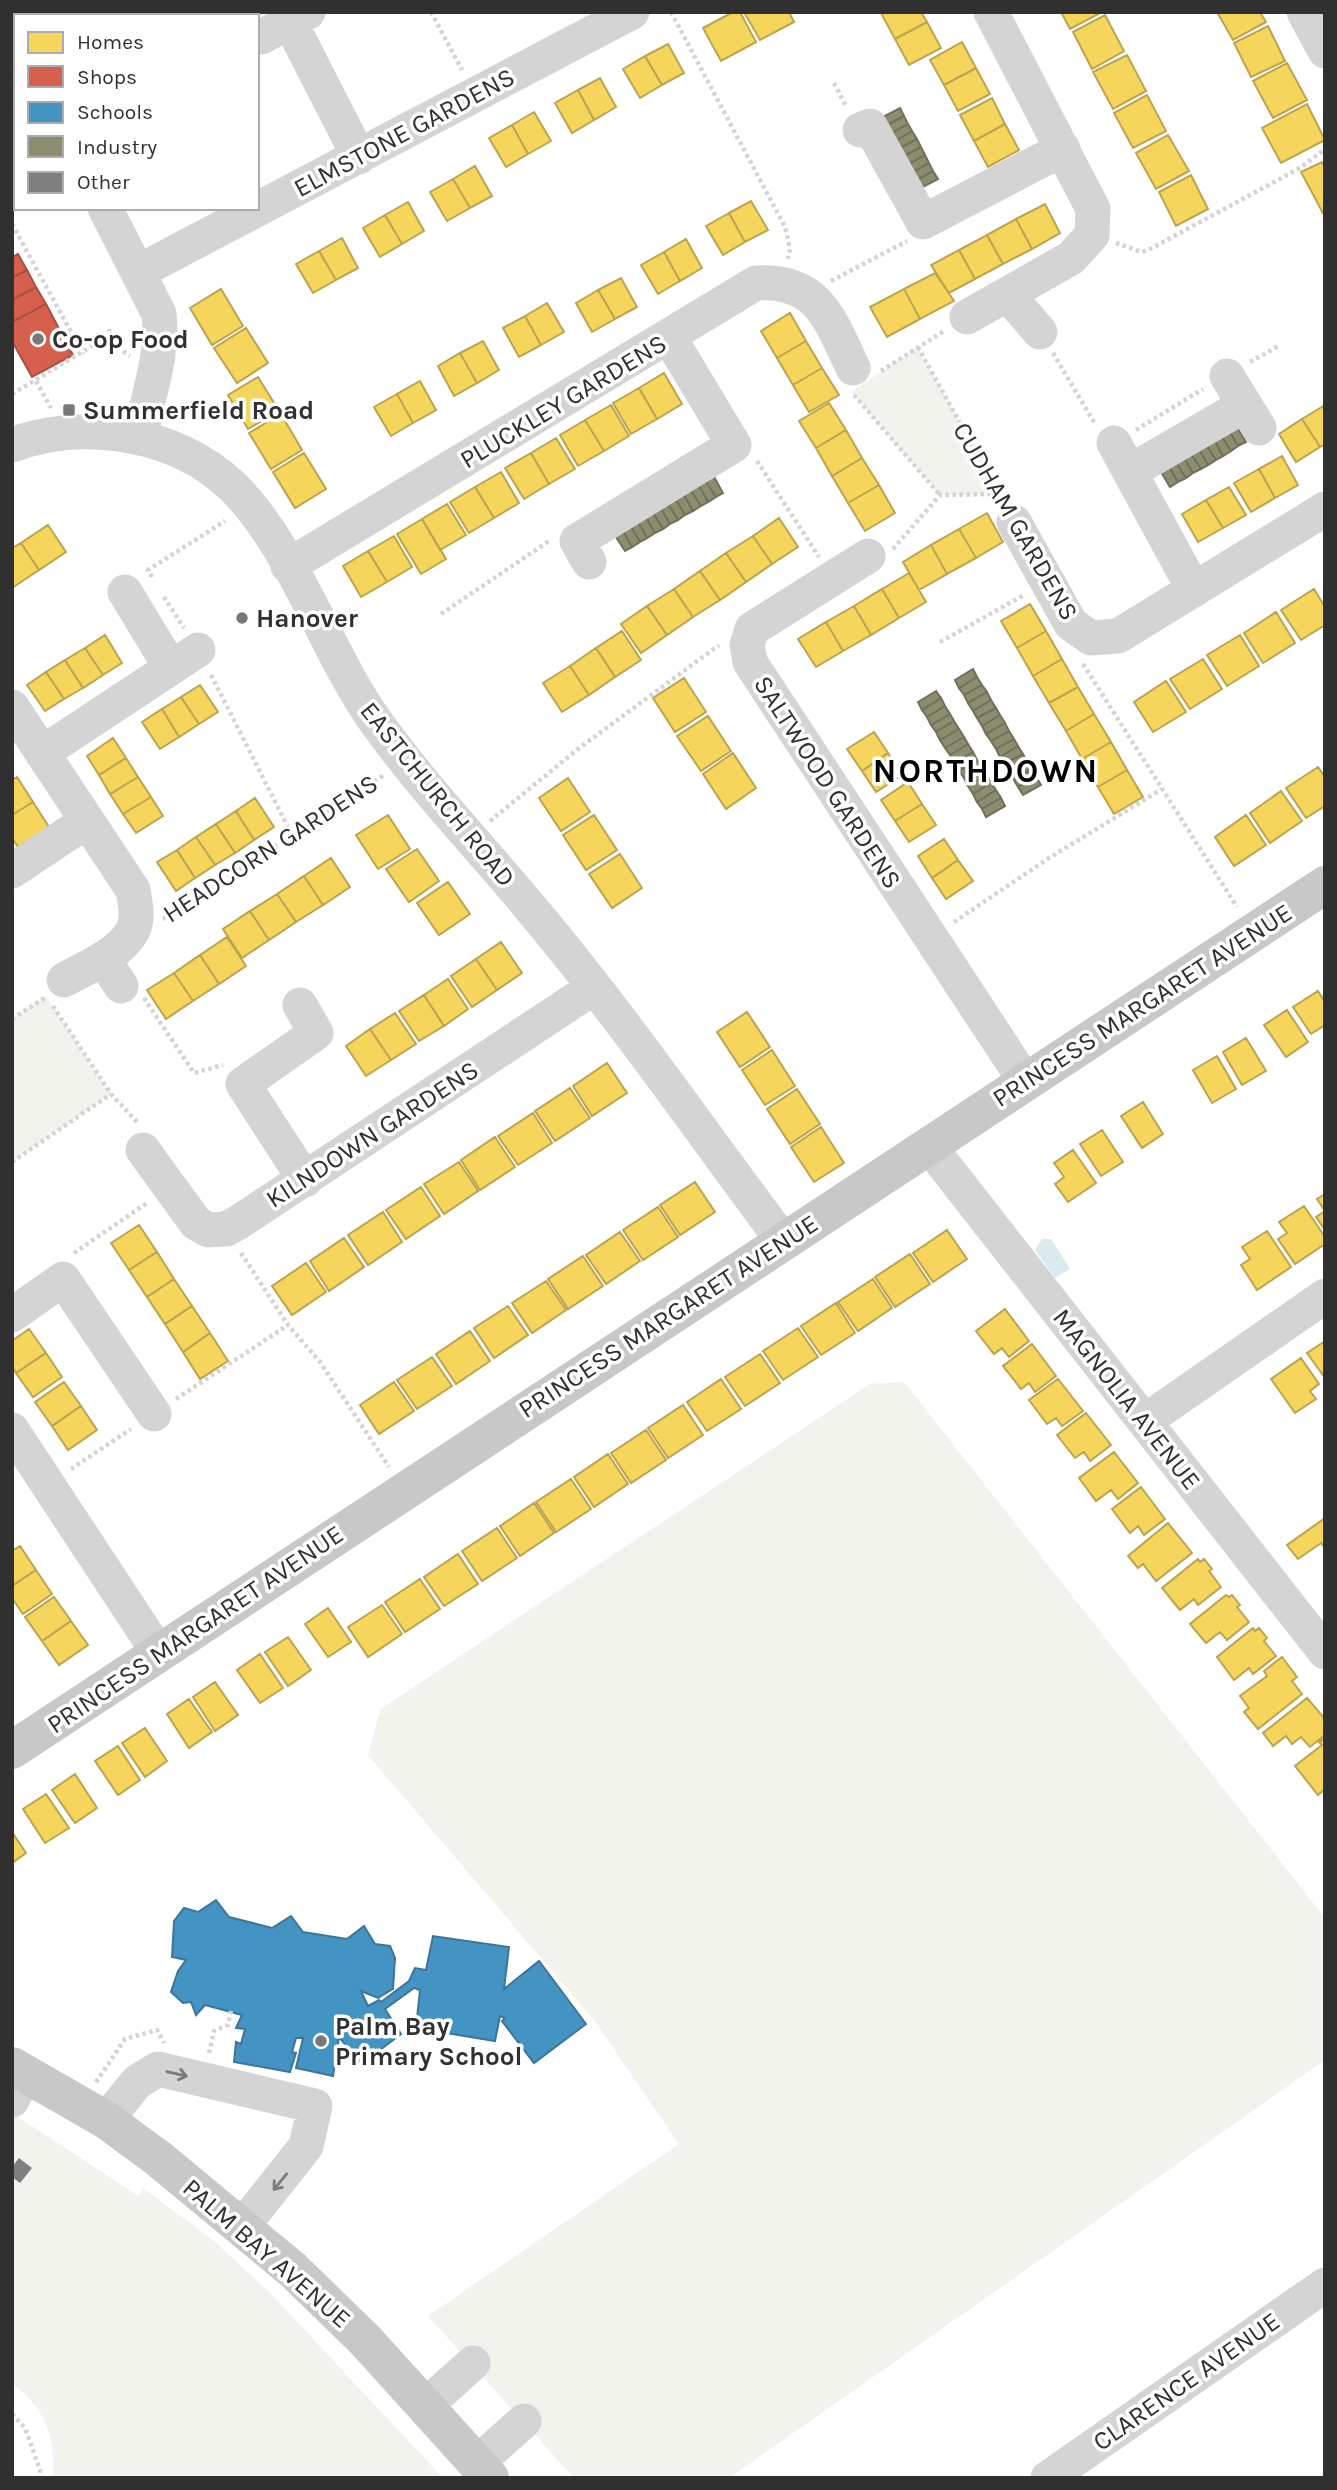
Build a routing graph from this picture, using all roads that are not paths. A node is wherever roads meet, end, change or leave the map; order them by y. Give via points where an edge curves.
1 (632, 12) edge
2 (990, 12) edge
3 (1304, 12) edge
4 (286, 24) edge
5 (1325, 51) edge
6 (860, 130) dead end
7 (1063, 149) junction
8 (359, 157) junction
9 (259, 209) edge
10 (106, 210) edge
11 (257, 210) edge
12 (138, 272) junction
13 (1008, 295) junction
14 (967, 317) road end
15 (1040, 332) road end
16 (669, 337) junction
17 (1227, 376) road end
18 (860, 380) road end
19 (141, 436) junction
20 (12, 445) edge
21 (1007, 508) road end
22 (1325, 509) edge
23 (583, 552) road end
24 (868, 556) road end
25 (288, 566) junction
26 (1194, 590) junction
27 (125, 592) dead end
28 (12, 707) edge
29 (42, 753) junction
30 (87, 821) junction
31 (12, 871) edge
32 (1325, 885) edge
33 (55, 988) road end
34 (593, 988) junction
35 (300, 1005) dead end
36 (1026, 1081) junction
37 (929, 1146) junction
38 (152, 1176) road end
39 (305, 1181) junction
40 (783, 1241) junction
41 (1325, 1296) edge
42 (12, 1315) edge
43 (154, 1414) dead end
44 (1144, 1420) junction
45 (12, 1430) edge
46 (1318, 1630) edge
47 (158, 1651) junction
48 (12, 1750) edge
49 (17, 2080) edge
50 (106, 2120) junction
51 (242, 2227) junction
52 (1325, 2285) edge
53 (473, 2363) dead end
54 (425, 2406) junction
55 (524, 2421) dead end
56 (483, 2470) edge
57 (1048, 2478) edge

1 - 8 street, ELMSTONE GARDENS
2 - 7 street
3 - 5 street
4 - 8 street
6 - 7 street via 870,125 923,222
7 - 13 street via 1093,209 1092,235 1071,258
8 - 9 street, ELMSTONE GARDENS
10 - 12 street
11 - 12 street, ELMSTONE GARDENS
12 - 19 street via 159,314 161,333
13 - 14 street
13 - 15 street
16 - 18 street, PLUCKLEY GARDENS via 756,283 795,287 844,318
16 - 23 street via 734,445
16 - 25 street, PLUCKLEY GARDENS
17 - 26 street via 1252,416 1122,457
19 - 20 street, EASTCHURCH ROAD via 98,430 58,432
19 - 25 street, EASTCHURCH ROAD via 190,458 231,485 262,521
21 - 26 street, CUDHAM GARDENS via 1071,624 1091,638 1118,636
22 - 26 street, CUDHAM GARDENS
24 - 36 street, SALTWOOD GARDENS via 752,629 747,645 750,662
25 - 34 street, EASTCHURCH ROAD via 345,675 405,761
27 - 29 street via 174,653
28 - 29 street, HEADCORN GARDENS
29 - 30 street, HEADCORN GARDENS
30 - 31 street
30 - 33 street, HEADCORN GARDENS via 133,890 137,915 112,972
32 - 36 main road, PRINCESS MARGARET AVENUE
34 - 39 street, KILNDOWN GARDENS
34 - 40 street, EASTCHURCH ROAD
35 - 39 street via 316,1033 243,1084
36 - 37 main road, PRINCESS MARGARET AVENUE
37 - 40 main road, PRINCESS MARGARET AVENUE
37 - 44 street, MAGNOLIA AVENUE
38 - 39 street, KILNDOWN GARDENS via 208,1230 226,1228
40 - 47 main road, PRINCESS MARGARET AVENUE
41 - 44 street
42 - 43 street via 63,1279
44 - 46 street, MAGNOLIA AVENUE
45 - 47 street
47 - 48 main road, PRINCESS MARGARET AVENUE
49 - 50 main road, PALM BAY AVENUE
50 - 51 main road, PALM BAY AVENUE
50 -> 51 street via 137,2082 158,2069 315,2106 306,2146
51 - 54 main road, PALM BAY AVENUE via 293,2270
52 - 57 street, CLARENCE AVENUE
53 - 54 street
54 - 56 main road, PALM BAY AVENUE
55 - 56 street

